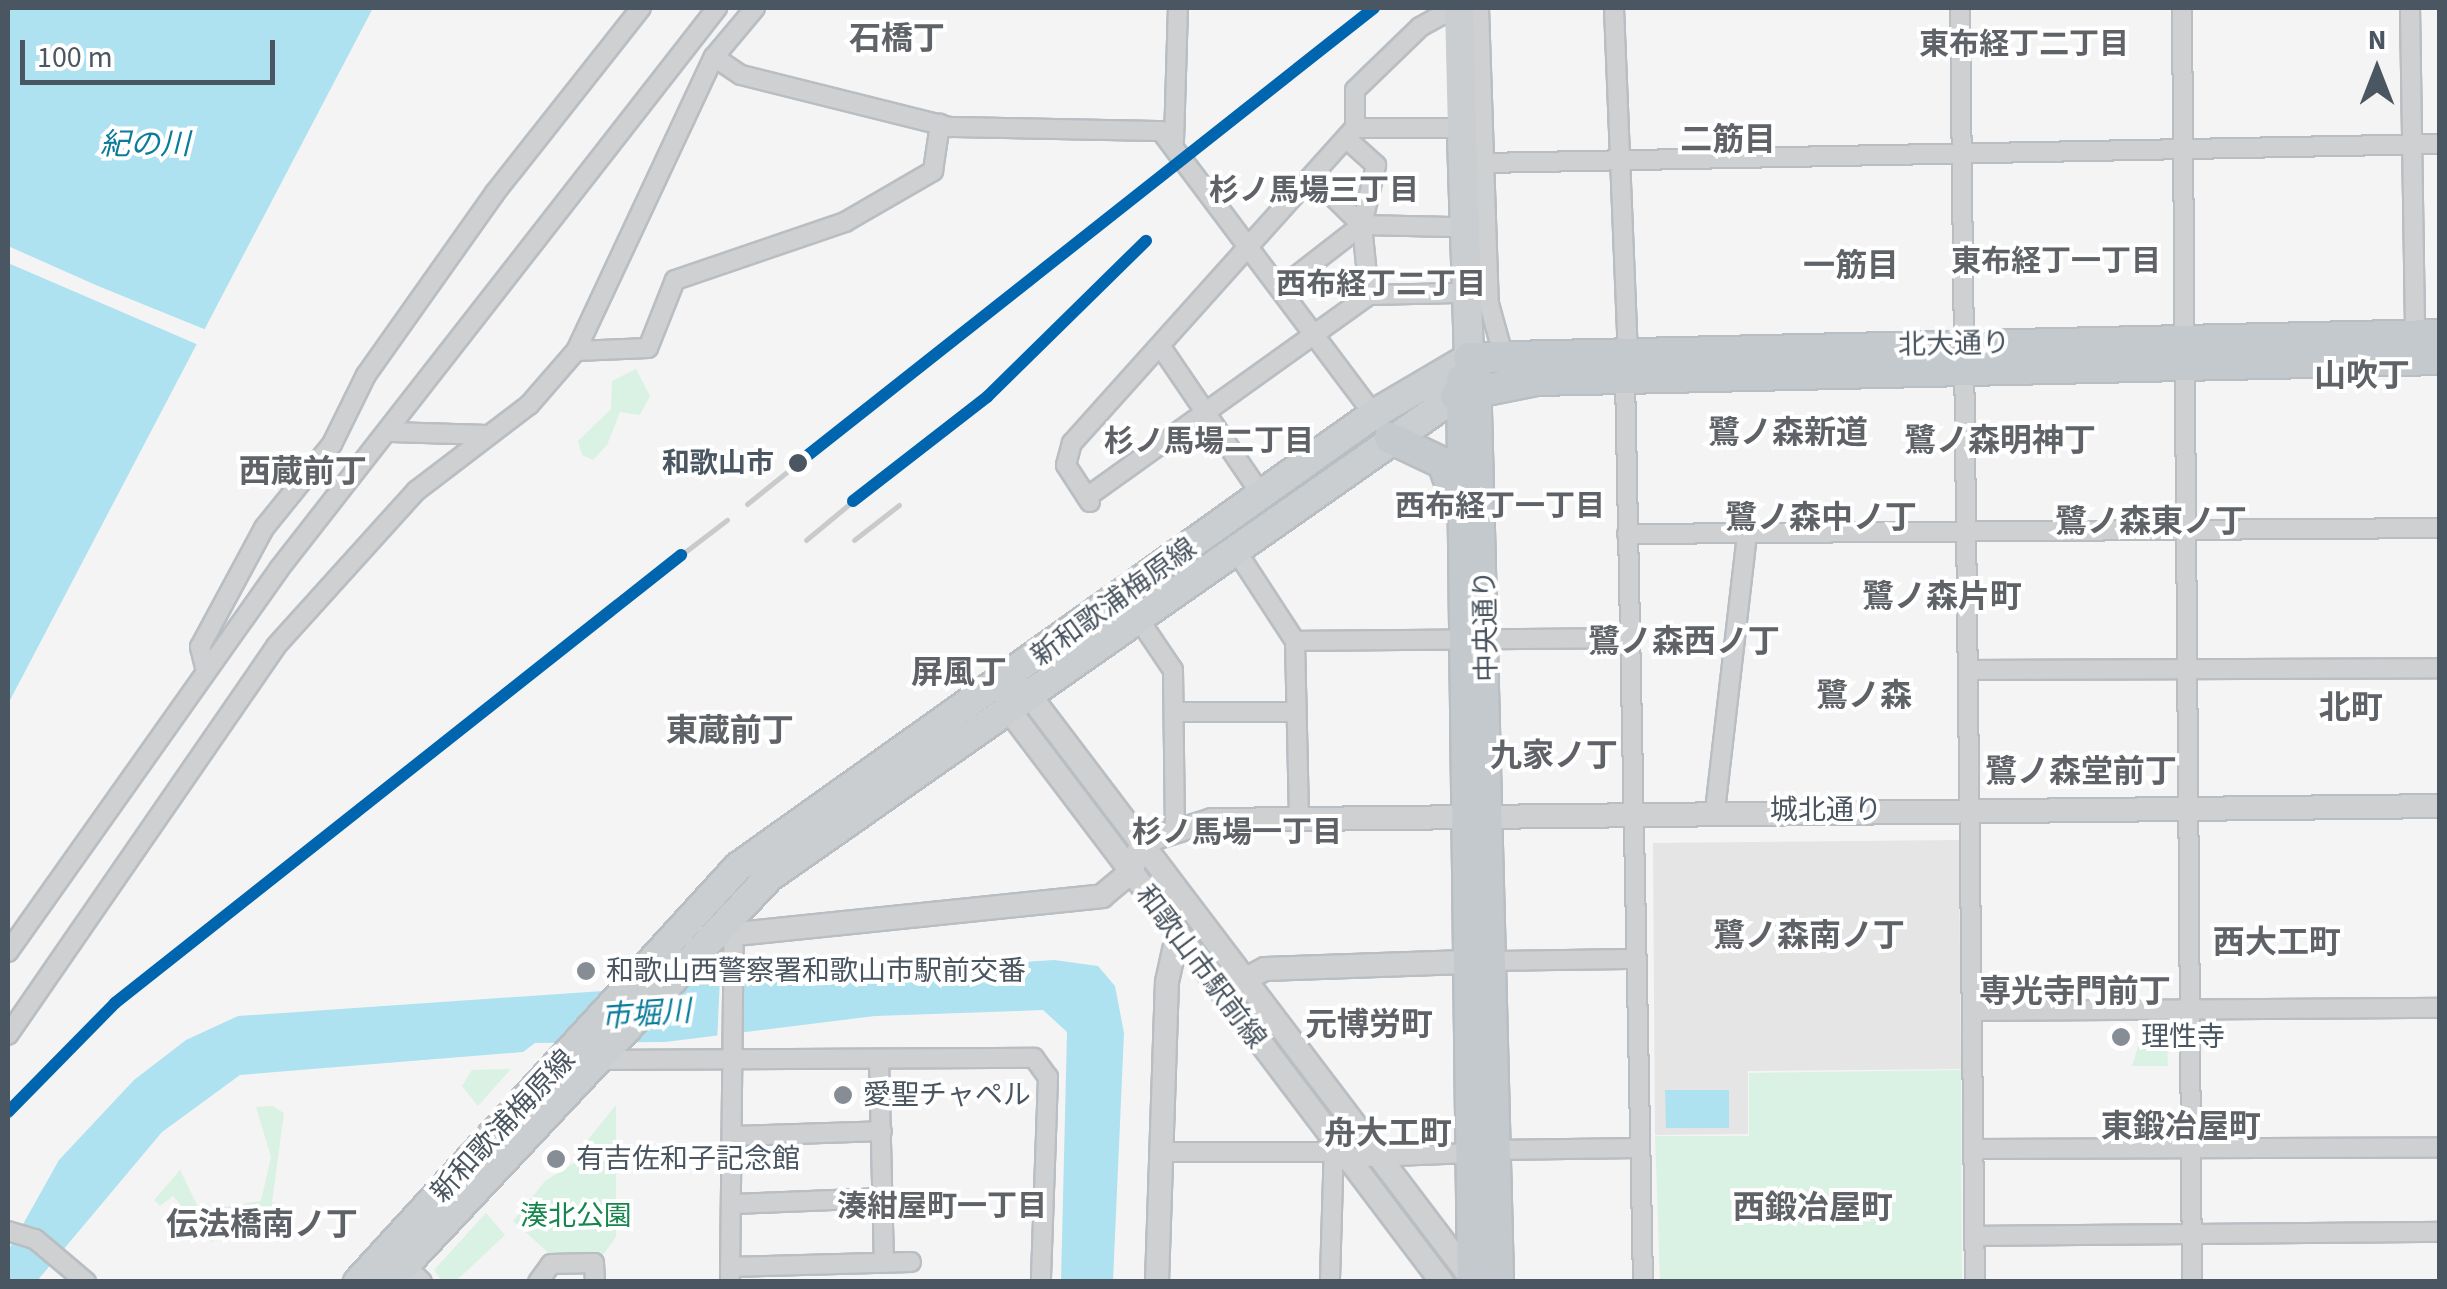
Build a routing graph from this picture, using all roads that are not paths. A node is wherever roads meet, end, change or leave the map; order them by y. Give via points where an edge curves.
1 (641, 8) edge
2 (717, 8) edge
3 (755, 8) edge
4 (1178, 8) edge
5 (1452, 8) edge
6 (1479, 8) edge
7 (1614, 8) edge
8 (1960, 8) edge
9 (2182, 8) edge
10 (2410, 8) edge
11 (714, 57) junction
12 (940, 124) junction
13 (1465, 130) junction
14 (1351, 134) junction
15 (1174, 141) junction
16 (2440, 144) edge
17 (2411, 145) junction
18 (1963, 150) junction
19 (2183, 150) junction
20 (1618, 162) junction
21 (1484, 163) junction
22 (1314, 178) junction
23 (1362, 225) junction
24 (1452, 227) junction
25 (1252, 245) junction
26 (1282, 287) junction
27 (1369, 295) junction
28 (1463, 303) junction
29 (1313, 334) junction
30 (2427, 335) edge
31 (1160, 347) junction
32 (2185, 350) junction
33 (576, 351) junction
34 (1502, 354) junction
35 (1966, 356) junction
36 (1469, 358) junction
37 (2440, 359) edge
38 (1626, 364) junction
39 (1469, 392) junction
40 (1201, 411) junction
41 (1382, 426) junction
42 (392, 432) junction
43 (486, 435) junction
44 (1261, 494) junction
45 (1458, 512) junction
46 (2440, 528) edge
47 (2192, 530) junction
48 (1970, 532) junction
49 (1747, 533) junction
50 (1627, 534) junction
51 (1235, 549) junction
52 (1138, 618) junction
53 (1630, 638) junction
54 (1295, 641) junction
55 (1472, 641) junction
56 (2440, 668) edge
57 (2189, 669) junction
58 (1972, 670) junction
59 (206, 671) junction
60 (1013, 692) junction
61 (1174, 712) junction
62 (1296, 712) junction
63 (2440, 806) edge
64 (2189, 809) junction
65 (1974, 810) junction
66 (1715, 811) junction
67 (1634, 812) junction
68 (1476, 814) junction
69 (1299, 818) junction
70 (1175, 825) junction
71 (1142, 842) junction
72 (1131, 872) junction
73 (732, 924) junction
74 (1177, 936) junction
75 (705, 938) junction
76 (670, 942) junction
77 (8, 952) edge
78 (1636, 959) junction
79 (1479, 962) junction
80 (1246, 980) junction
81 (2440, 1008) edge
82 (2190, 1010) junction
83 (1974, 1011) junction
84 (8, 1035) edge
85 (735, 1055) junction
86 (588, 1057) junction
87 (879, 1060) junction
88 (882, 1131) junction
89 (735, 1136) junction
90 (2440, 1147) edge
91 (1640, 1148) junction
92 (2191, 1148) junction
93 (1975, 1149) junction
94 (1340, 1151) junction
95 (1481, 1151) junction
96 (1162, 1152) junction
97 (1377, 1153) junction
98 (884, 1198) junction
99 (734, 1204) junction
100 (8, 1231) edge
101 (2440, 1232) edge
102 (2191, 1235) junction
103 (1975, 1236) junction
104 (884, 1262) junction
105 (911, 1262) dead end
106 (730, 1274) edge
107 (406, 1276) edge
108 (1472, 1281) edge
109 (86, 1282) edge
110 (358, 1282) edge
111 (538, 1282) edge
112 (594, 1282) edge
113 (1041, 1282) edge
114 (1157, 1282) edge
115 (1330, 1282) edge
116 (1643, 1282) edge
117 (1975, 1282) edge
118 (2192, 1282) edge

1 - 59 street via 494,194 366,375 332,444 264,528 200,648
2 - 42 street
3 - 11 street
4 - 15 street
5 - 13 main road, bridge
5 - 14 street via 1355,90
6 - 13 street
7 - 20 street
8 - 18 street
9 - 19 street
10 - 17 street
11 - 12 street via 741,75
11 - 33 street
12 - 15 street via 1160,130
12 - 33 street via 934,170 846,222 675,280 648,348
13 - 14 street
13 - 21 street
13 - 24 street
13 - 28 main road
14 - 22 street
14 - 23 street via 1376,164
15 - 25 street
16 - 17 street
17 - 19 street
17 - 30 street
18 - 19 street
18 - 20 street
18 - 35 street
19 - 32 street
20 - 21 street
20 - 38 street
21 - 34 street via 1489,304
22 - 23 street
22 - 25 street
23 - 24 street
23 - 26 street
23 - 27 street
24 - 28 street
25 - 26 street
25 - 31 street
26 - 29 street
27 - 28 street
27 - 29 street
28 - 36 main road
29 - 40 street
29 - 41 street
30 - 32 highway, 北大通り
31 - 40 street
31 - 40 street via 1065,452 1089,500
32 - 35 highway, 北大通り
32 - 37 highway, 北大通り
32 - 47 street
33 - 43 street via 529,404
34 - 36 highway, 北大通り
34 - 38 highway, 北大通り
35 - 38 highway, 北大通り
35 - 48 street
36 - 39 highway, 中央通り
36 - 41 main road, 新和歌浦梅原線
38 - 39 highway, 北大通り
38 - 50 street
39 - 41 main road, 新和歌浦梅原線
39 - 45 highway, 中央通り
39 - 55 highway, 中央通り
40 - 44 street
41 - 44 main road, 新和歌浦梅原線
41 - 45 highway via 1443,464
41 - 51 main road, 新和歌浦梅原線
42 - 43 street
42 - 59 street
43 - 84 street via 416,491 276,646
44 - 60 main road, 新和歌浦梅原線
45 - 55 highway, 中央通り
46 - 47 street
47 - 48 street
47 - 57 street
48 - 49 street
48 - 58 street
49 - 50 street
49 - 66 street
50 - 53 street
51 - 52 main road, 新和歌浦梅原線
51 - 54 street
52 - 60 main road, 新和歌浦梅原線
52 - 61 street via 1172,670
53 - 55 street
53 - 67 street
54 - 55 street
54 - 62 street
55 - 68 highway, 中央通り
56 - 57 street
57 - 58 street
57 - 64 street
58 - 65 street
59 - 77 street
60 - 71 street, 和歌山市駅前線
60 - 72 street, 和歌山市駅前線
60 - 73 main road, 新和歌浦梅原線 via 770,877
60 - 76 main road, 新和歌浦梅原線 via 738,867
61 - 62 street
61 - 70 street
62 - 69 street
63 - 64 street, 城北通り
64 - 65 street, 城北通り
64 - 82 street
65 - 66 street, 城北通り
65 - 83 street
66 - 67 street, 城北通り
67 - 68 street, 城北通り
67 - 78 street
68 - 69 street, 城北通り
68 - 79 highway, 中央通り
69 - 70 street, 城北通り
70 - 71 street, 城北通り
71 - 72 street
71 - 80 street, 和歌山市駅前線
72 - 73 street via 1102,896
72 - 74 street, 和歌山市駅前線
73 - 75 main road, 新和歌浦梅原線
73 - 85 street
74 - 94 street, 和歌山市駅前線
74 - 96 street via 1167,982
75 - 76 street
75 - 86 main road, 新和歌浦梅原線
76 - 86 main road, 新和歌浦梅原線
78 - 79 street
78 - 91 street
79 - 80 street via 1265,969
79 - 95 highway, 中央通り
80 - 97 street, 和歌山市駅前線
81 - 82 street
82 - 83 street
82 - 92 street
83 - 93 street
85 - 86 street
85 - 87 street
85 - 89 street
86 - 107 main road, 新和歌浦梅原線
86 - 110 main road, 新和歌浦梅原線
87 - 88 street
87 - 113 street via 1034,1058 1048,1077
88 - 89 street
88 - 98 street
89 - 99 street
90 - 92 street
91 - 95 street
91 - 116 street
92 - 93 street
92 - 102 street
93 - 103 street
94 - 96 street
94 - 97 street
94 - 108 street, 和歌山市駅前線
94 - 115 street
95 - 97 street
95 - 108 highway, 中央通り
96 - 114 street
97 - 108 street, 和歌山市駅前線
98 - 99 street
98 - 104 street
99 - 106 street
100 - 109 street
101 - 102 street
102 - 103 street
102 - 118 street
103 - 117 street
104 - 105 street
104 - 106 street
111 - 112 street via 551,1264 594,1264

